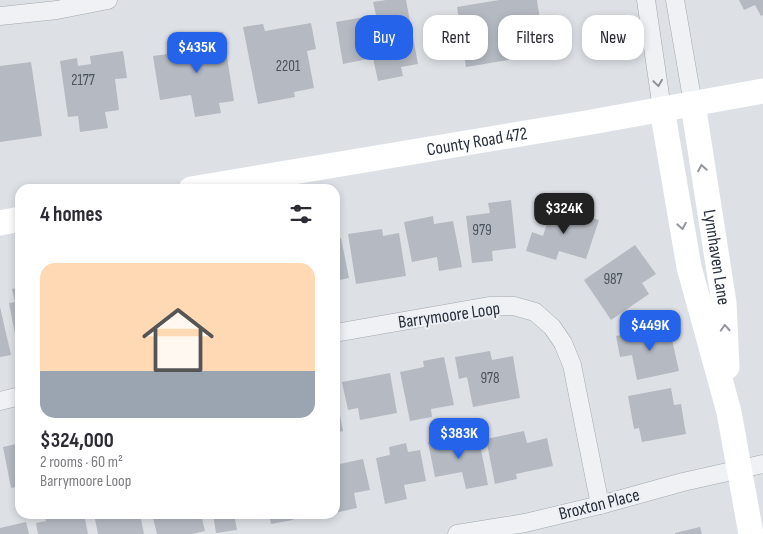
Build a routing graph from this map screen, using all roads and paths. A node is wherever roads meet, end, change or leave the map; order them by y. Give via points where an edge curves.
1 (108, 0) edge
2 (646, 0) edge
3 (675, 0) edge
4 (0, 16) edge
5 (763, 91) edge
6 (692, 104) junction
7 (662, 109) junction
8 (220, 184) edge
9 (15, 220) edge
10 (0, 223) edge
11 (340, 332) edge
12 (15, 397) edge
13 (0, 401) edge
14 (729, 412) junction
15 (763, 464) edge
16 (739, 469) junction
17 (600, 505) junction
18 (457, 534) edge
19 (751, 534) edge

1 - 4 street
2 -> 7 street
3 - 6 street
5 - 6 street, County Road 472
6 - 7 street, County Road 472
14 -> 6 street, Lynnhaven Lane via 724,303
7 - 8 street, County Road 472
7 -> 14 street, Lynnhaven Lane via 689,267
9 - 10 street
11 - 17 street, Barrymoore Loop via 489,306 514,306 535,312 552,327 572,365
12 - 13 street
14 - 16 street, Lynnhaven Lane
15 - 16 street, Broxton Place
16 - 17 street, Broxton Place
16 - 19 street, Lynnhaven Lane
17 - 18 street, Broxton Place via 525,523

